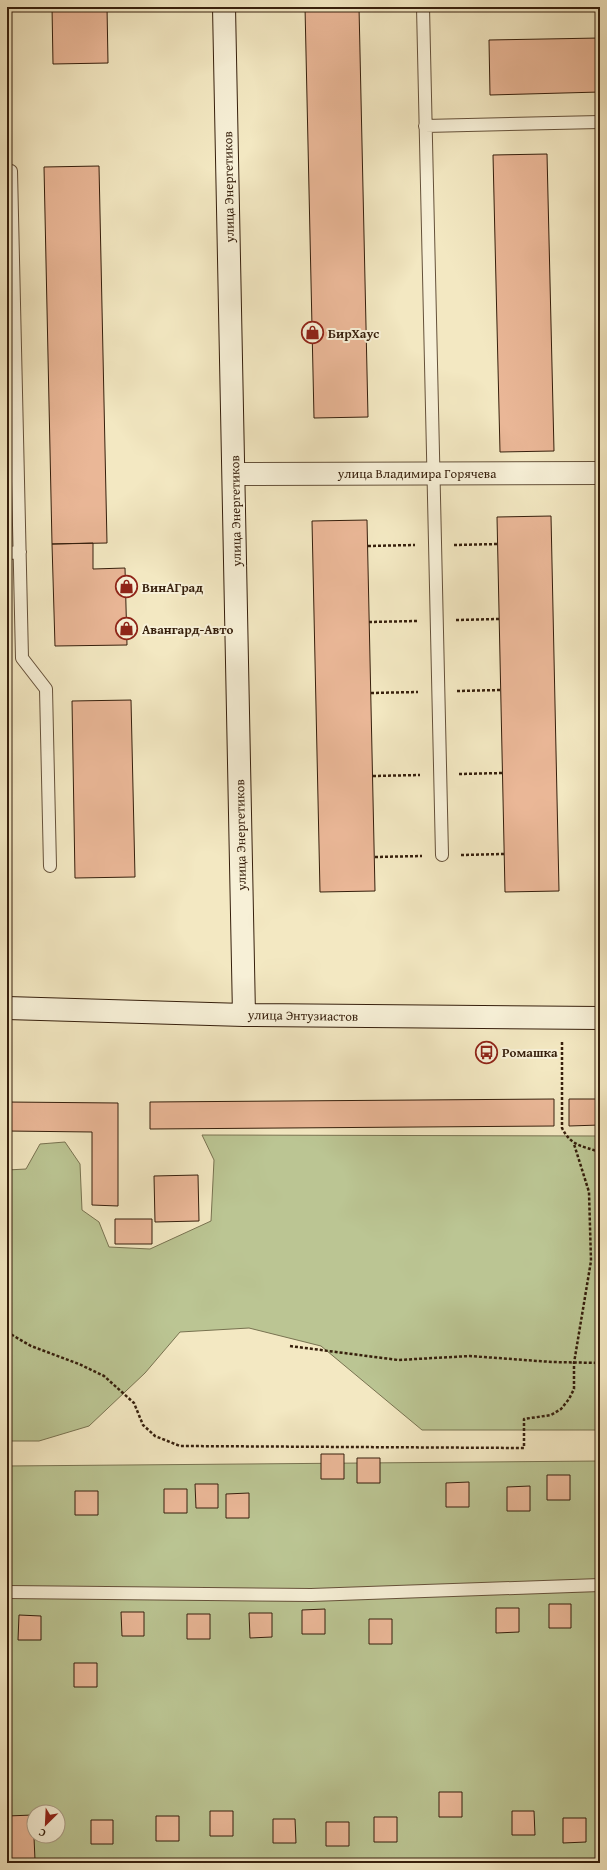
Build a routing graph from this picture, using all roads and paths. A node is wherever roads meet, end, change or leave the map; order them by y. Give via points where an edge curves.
1 (224, 7) edge
2 (423, 7) edge
3 (600, 122) edge
4 (425, 126) junction
5 (11, 171) dead end
6 (600, 473) edge
7 (234, 474) junction
8 (433, 474) junction
9 (20, 552) junction
10 (7, 553) edge
11 (442, 855) dead end
12 (50, 866) dead end
13 (7, 1008) edge
14 (244, 1015) junction
15 (562, 1018) junction
16 (600, 1018) edge
17 (574, 1144) junction
18 (600, 1152) edge
19 (7, 1332) edge
20 (290, 1346) dead end
21 (574, 1363) junction
22 (600, 1363) edge
23 (600, 1585) edge
24 (7, 1592) edge

1 - 7 main road, улица Энергетиков
2 - 4 lane
3 - 4 lane
4 - 8 lane
5 - 9 lane
6 - 8 main road, улица Владимира Горячева
7 - 8 main road, улица Владимира Горячева
7 - 14 main road, улица Энергетиков
8 - 11 lane
9 - 10 lane
9 - 12 lane via 22,658 46,689
13 - 14 main road, улица Энтузиастов
14 - 15 main road, улица Энтузиастов
15 - 16 main road, улица Энтузиастов
15 - 17 path via 562,1128
17 - 18 path
17 - 21 path via 589,1192 591,1261
19 - 21 path via 31,1346 104,1376 134,1403 143,1425 155,1436 180,1446 524,1448 524,1419 551,1415 561,1409 574,1389
20 - 21 path via 398,1360 470,1356
21 - 22 path
23 - 24 lane via 311,1595

